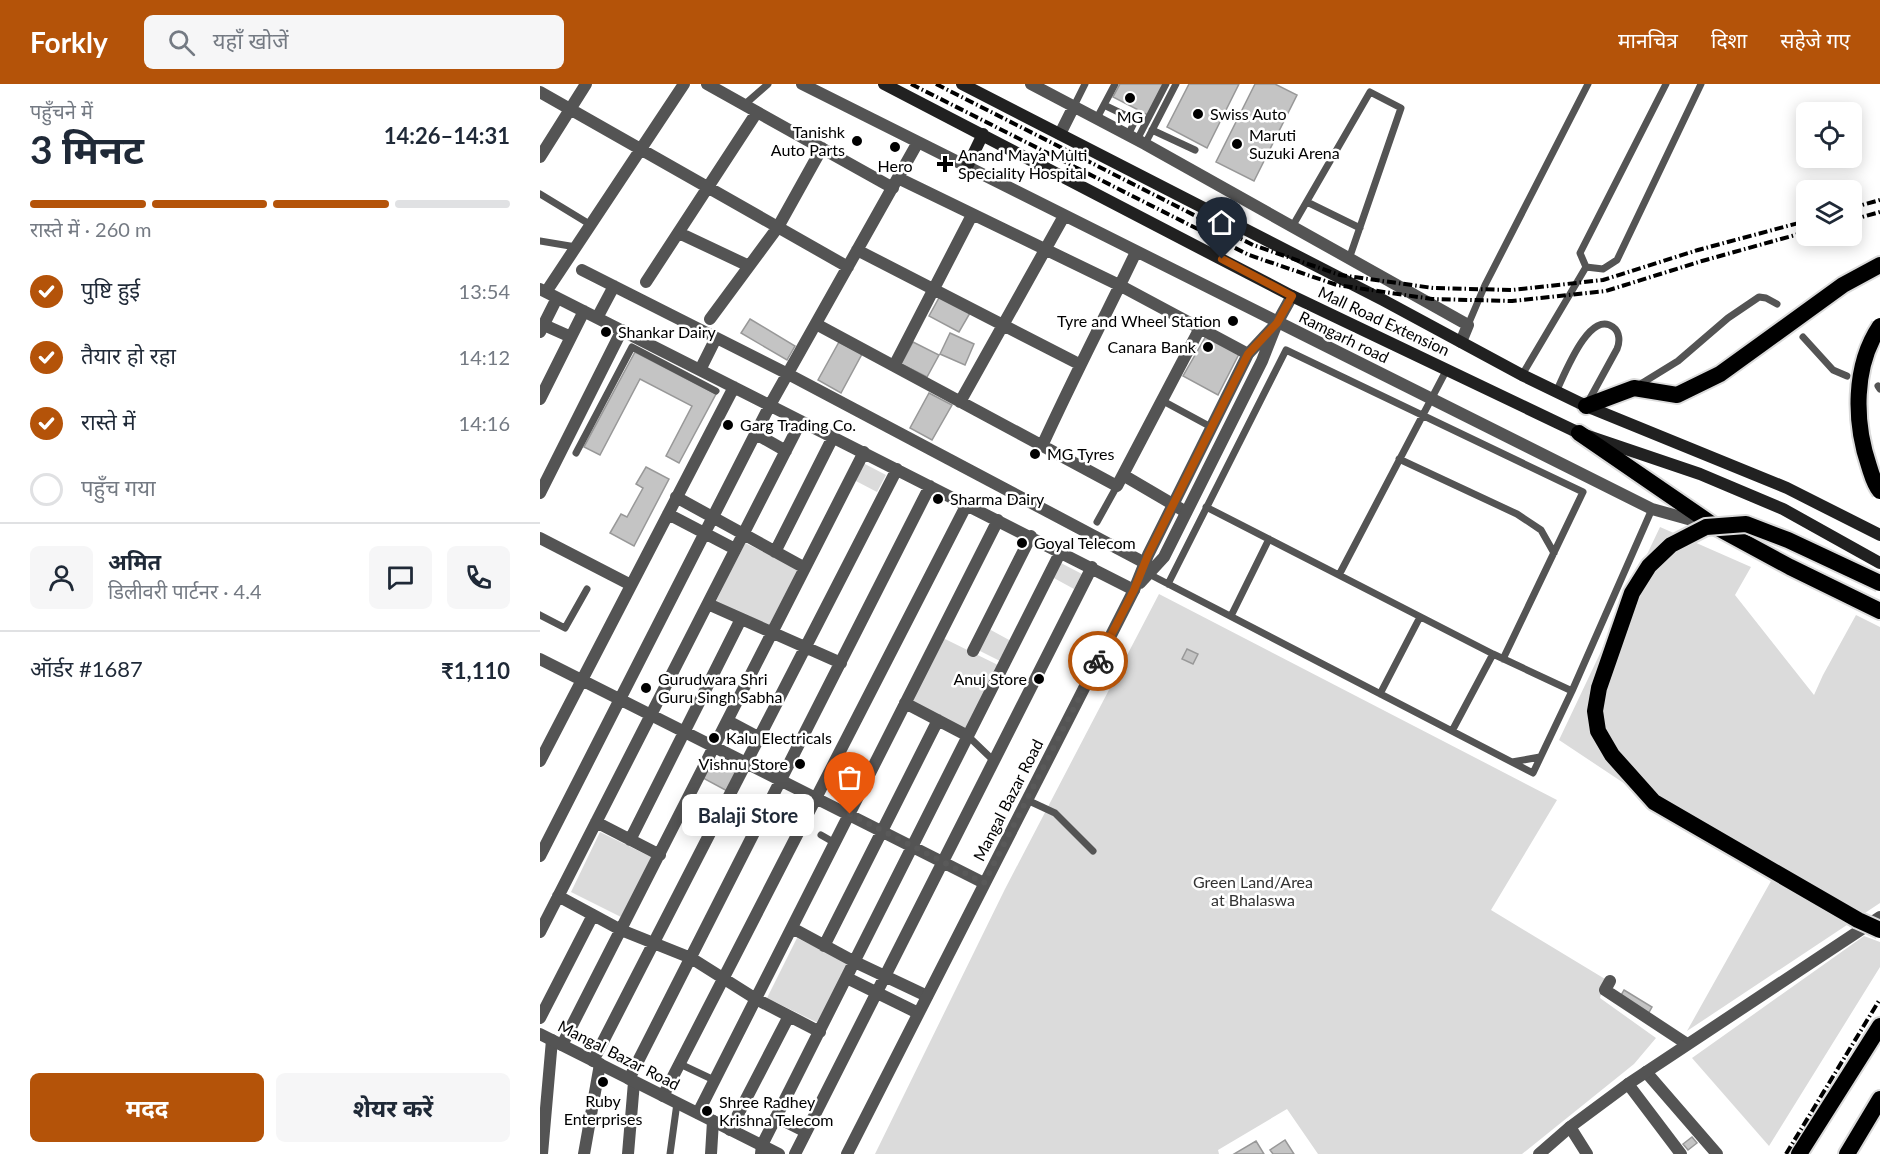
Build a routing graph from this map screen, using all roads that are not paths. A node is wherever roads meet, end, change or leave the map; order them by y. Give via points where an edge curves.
1 (586, 84) edge
2 (684, 84) edge
3 (707, 84) edge
4 (768, 84) edge
5 (802, 84) edge
6 (884, 84) edge
7 (962, 84) edge
8 (1031, 84) edge
9 (1085, 84) edge
10 (1115, 84) edge
11 (1166, 84) edge
12 (1176, 84) edge
13 (1588, 84) edge
14 (1666, 84) edge
15 (1701, 84) edge
16 (540, 92) edge
17 (744, 105) junction
18 (1104, 105) junction
19 (1074, 106) junction
20 (570, 109) junction
21 (757, 112) junction
22 (1097, 118) junction
23 (1152, 130) junction
24 (983, 134) junction
25 (1060, 134) junction
26 (1137, 140) junction
27 (918, 142) junction
28 (822, 148) junction
29 (642, 149) junction
30 (1195, 150) dead end
31 (540, 157) edge
32 (967, 167) junction
33 (896, 183) junction
34 (708, 188) junction
35 (540, 194) edge
36 (1307, 202) junction
37 (972, 215) junction
38 (1064, 216) junction
39 (591, 225) junction
40 (778, 227) junction
41 (1292, 227) junction
42 (1360, 228) junction
43 (679, 233) junction
44 (540, 241) edge
45 (576, 247) junction
46 (857, 250) junction
47 (1045, 250) junction
48 (1136, 252) junction
49 (1349, 259) junction
50 (1880, 265) edge
51 (749, 266) junction
52 (848, 267) junction
53 (1586, 267) junction
54 (582, 270) dead end
55 (646, 282) dead end
56 (614, 286) junction
57 (1121, 286) junction
58 (935, 290) junction
59 (548, 293) edge
60 (1292, 296) junction
61 (1777, 304) dead end
62 (584, 311) junction
63 (597, 318) junction
64 (710, 319) dead end
65 (1277, 323) junction
66 (816, 324) junction
67 (1003, 325) junction
68 (1468, 325) junction
69 (1880, 326) edge
70 (542, 328) edge
71 (1200, 328) junction
72 (622, 330) junction
73 (1803, 337) dead end
74 (571, 338) junction
75 (716, 338) junction
76 (1461, 342) junction
77 (611, 352) junction
78 (1248, 354) junction
79 (626, 359) junction
80 (1079, 364) junction
81 (894, 366) junction
82 (1447, 369) junction
83 (691, 370) junction
84 (788, 374) junction
85 (1522, 375) junction
86 (1847, 376) dead end
87 (734, 387) junction
88 (1634, 388) junction
89 (716, 391) dead end
90 (1556, 392) junction
91 (1430, 398) junction
92 (540, 399) edge
93 (1163, 401) junction
94 (960, 402) junction
95 (770, 405) junction
96 (1586, 406) junction
97 (1422, 415) junction
98 (801, 421) junction
99 (1211, 428) junction
100 (1579, 433) junction
101 (756, 434) junction
102 (833, 437) junction
103 (1042, 446) junction
104 (786, 451) junction
105 (864, 452) junction
106 (576, 453) dead end
107 (1399, 459) junction
108 (897, 469) junction
109 (1120, 480) junction
110 (930, 486) junction
111 (1880, 491) edge
112 (540, 493) edge
113 (676, 497) junction
114 (967, 504) junction
115 (1173, 504) junction
116 (1206, 507) junction
117 (1652, 509) junction
118 (1186, 512) junction
119 (668, 514) junction
120 (713, 518) junction
121 (998, 520) junction
122 (1097, 522) dead end
123 (1716, 527) junction
124 (705, 533) junction
125 (743, 535) junction
126 (1031, 536) junction
127 (1880, 536) edge
128 (540, 538) edge
129 (1269, 539) junction
130 (735, 549) junction
131 (1061, 551) junction
132 (775, 552) junction
133 (1554, 553) junction
134 (1880, 563) edge
135 (1092, 567) junction
136 (806, 568) junction
137 (1146, 569) junction
138 (1339, 575) junction
139 (1880, 583) edge
140 (1168, 584) junction
141 (631, 585) junction
142 (587, 589) dead end
143 (1134, 590) junction
144 (708, 604) junction
145 (1878, 610) edge
146 (540, 615) edge
147 (1231, 616) junction
148 (1420, 616) junction
149 (741, 619) junction
150 (772, 634) junction
151 (806, 646) junction
152 (973, 651) dead end
153 (1493, 654) junction
154 (540, 659) edge
155 (1503, 659) junction
156 (841, 663) junction
157 (582, 680) junction
158 (1572, 691) junction
159 (1380, 694) junction
160 (621, 699) junction
161 (905, 703) junction
162 (651, 715) junction
163 (938, 720) junction
164 (728, 721) junction
165 (685, 731) junction
166 (1452, 731) junction
167 (968, 736) junction
168 (760, 738) junction
169 (715, 746) junction
170 (1540, 757) junction
171 (540, 760) edge
172 (994, 761) junction
173 (1512, 762) junction
174 (747, 763) junction
175 (782, 780) junction
176 (817, 798) junction
177 (1027, 800) junction
178 (850, 814) junction
179 (596, 822) junction
180 (883, 831) junction
181 (821, 835) dead end
182 (630, 840) junction
183 (835, 843) junction
184 (913, 846) junction
185 (1094, 851) dead end
186 (660, 855) junction
187 (540, 856) edge
188 (943, 862) junction
189 (984, 883) junction
190 (558, 897) junction
191 (593, 915) junction
192 (1880, 917) edge
193 (792, 928) junction
194 (621, 930) junction
195 (1880, 930) edge
196 (540, 932) edge
197 (654, 943) junction
198 (824, 946) junction
199 (691, 958) junction
200 (855, 962) junction
201 (885, 976) junction
202 (724, 978) junction
203 (847, 978) junction
204 (1610, 981) dead end
205 (877, 992) junction
206 (927, 996) junction
207 (756, 999) junction
208 (918, 1013) junction
209 (789, 1016) junction
210 (540, 1018) edge
211 (1880, 1026) edge
212 (820, 1032) junction
213 (540, 1034) edge
214 (557, 1043) junction
215 (1687, 1044) junction
216 (596, 1063) junction
217 (680, 1064) junction
218 (1646, 1071) junction
219 (632, 1080) junction
220 (714, 1080) junction
221 (1628, 1084) junction
222 (663, 1096) junction
223 (1880, 1099) edge
224 (677, 1103) junction
225 (698, 1113) junction
226 (776, 1117) junction
227 (713, 1121) junction
228 (1570, 1127) junction
229 (730, 1130) junction
230 (806, 1132) junction
231 (761, 1150) edge
232 (542, 1154) edge
233 (584, 1154) edge
234 (628, 1154) edge
235 (670, 1154) edge
236 (711, 1154) edge
237 (779, 1154) edge
238 (795, 1154) edge
239 (847, 1154) edge
240 (1539, 1154) edge
241 (1587, 1154) edge
242 (1681, 1154) edge
243 (1717, 1154) edge
244 (1799, 1154) edge
245 (1847, 1154) edge

1 - 20 street
2 - 29 street
3 - 17 street
4 - 17 lane
5 - 27 street, Ramgarh road
6 - 24 main road, Mall Road Extension
7 - 25 main road, Mall Road Extension
8 - 19 street
9 - 19 lane
10 - 18 lane
11 - 26 lane
12 - 23 lane
13 - 68 lane
14 - 53 lane via 1580,253
15 - 53 lane via 1617,260 1603,269
16 - 20 street
17 - 21 street
18 - 22 lane
18 - 26 lane via 1133,119
19 - 22 street
19 - 25 street
20 - 29 street
20 - 31 street
21 - 28 street
21 - 34 street
22 - 26 street
23 - 26 lane
23 - 30 lane
24 - 32 main road
24 - 60 main road, Mall Road Extension
25 - 76 main road, Mall Road Extension
26 - 41 street
27 - 32 street, Ramgarh road
27 - 33 street
28 - 33 street
28 - 40 street
29 - 34 street
29 - 39 street
32 - 38 street, Ramgarh road
33 - 37 street
33 - 46 street
34 - 40 street
34 - 43 street
35 - 39 lane
36 - 41 lane
36 - 42 lane
36 - 42 lane via 1370,92 1401,108
37 - 47 street
37 - 58 street
38 - 47 street
38 - 48 street, Ramgarh road
39 - 45 street
40 - 51 street
40 - 52 street
41 - 49 street
42 - 49 lane
43 - 51 street
43 - 55 street
44 - 45 lane
45 - 59 street
46 - 52 street
46 - 58 street
47 - 57 street
47 - 67 street
48 - 57 street
48 - 65 street, Ramgarh road
49 - 68 street
50 - 88 highway via 1843,285 1720,374 1677,395
51 - 64 street
52 - 66 street
53 - 85 lane
54 - 56 street
56 - 63 street
56 - 75 street
57 - 71 street
57 - 80 street
58 - 67 street
58 - 81 street
59 - 62 street
59 - 70 street
60 - 65 street
60 - 82 main road, Mall Road Extension
61 - 88 lane via 1759,297 1678,361
62 - 63 street
62 - 74 street
63 - 72 street
65 - 78 street
65 - 91 street, Ramgarh road
65 - 118 street
66 - 81 street
66 - 84 street
67 - 80 street
67 - 94 street
68 - 76 street
69 - 111 highway, bridge via 1863,364 1858,418 1865,455
70 - 74 street
71 - 78 street
71 - 93 street
72 - 77 street
72 - 83 street
73 - 86 lane via 1833,370
74 - 92 street
75 - 83 street
75 - 84 street
76 - 85 main road, Mall Road Extension
77 - 79 lane
77 - 112 street
78 - 99 street
79 - 83 lane via 632,347
79 - 106 lane
80 - 103 street
81 - 94 street
82 - 91 lane
82 - 100 main road, Mall Road Extension
83 - 87 street
83 - 89 lane
84 - 95 street
84 - 137 street
85 - 90 main road, Mall Road Extension
87 - 95 street
87 - 113 street
88 - 96 highway
90 - 96 main road, Mall Road Extension
90 - 96 lane via 1584,338 1599,325 1607,324 1620,341
91 - 97 lane
91 - 117 street, Ramgarh road
93 - 99 lane
93 - 109 street
94 - 103 street
95 - 98 street
95 - 101 street
96 - 127 main road, Mall Road Extension via 1787,488
97 - 107 lane
97 - 116 lane via 1286,350
97 - 133 lane via 1583,492
98 - 102 street
98 - 104 street
99 - 115 street
100 - 123 highway
100 - 134 main road, Mall Road Extension via 1700,474 1783,509
101 - 104 street
101 - 120 street
102 - 105 street
102 - 132 street
103 - 109 street
104 - 125 street
105 - 108 street
105 - 136 street
107 - 133 lane via 1517,514 1541,530
107 - 138 lane
108 - 110 street
108 - 151 street
109 - 115 street
109 - 122 lane
110 - 114 street
110 - 156 street
113 - 119 street
113 - 120 street
114 - 121 street
114 - 176 street
115 - 118 street
115 - 137 street
116 - 129 lane
116 - 140 lane
117 - 123 street, Ramgarh road
117 - 158 lane
118 - 137 street via 1164,557
119 - 124 street
119 - 141 street
120 - 124 street
120 - 125 street
121 - 126 street
121 - 161 street
123 - 145 highway
124 - 130 street
124 - 160 street
125 - 130 street
125 - 132 street
126 - 131 street
126 - 152 street
128 - 141 street
129 - 138 lane
129 - 147 lane
130 - 144 street
131 - 135 street
131 - 167 street
132 - 136 street
133 - 155 lane
135 - 143 street
135 - 172 street
136 - 150 street
137 - 140 lane
137 - 143 street, Mangal Bazar Road
138 - 148 lane
139 - 195 highway, bridge via 1746,524 1706,527 1671,545 1649,566 1632,593 1599,688 1595,711 1598,731 1612,755 1654,802
140 - 147 lane
141 - 157 street
142 - 146 lane via 565,628
143 - 177 street, Mangal Bazar Road
144 - 149 street
144 - 162 street
147 - 159 lane
148 - 153 lane
148 - 159 lane
149 - 150 street
149 - 165 street
150 - 151 street
150 - 164 street
151 - 156 street
151 - 168 street
153 - 155 lane
153 - 166 lane
154 - 157 street
155 - 158 lane
156 - 175 street
157 - 160 street
157 - 171 street
158 - 170 lane
159 - 166 lane
160 - 162 street
160 - 187 street
161 - 163 street
161 - 178 street
162 - 165 street
162 - 179 street
163 - 167 street
163 - 180 street
164 - 168 street
164 - 169 street
165 - 169 street
165 - 182 street
166 - 173 lane
167 - 172 lane
167 - 184 street
168 - 174 street
169 - 174 street
169 - 186 street
170 - 173 lane
170 - 173 lane via 1533,773
172 - 188 street
174 - 175 street
174 - 197 street
175 - 176 street
175 - 199 street
176 - 178 street
176 - 202 street
177 - 185 lane via 1055,813
177 - 189 street, Mangal Bazar Road
178 - 180 street
178 - 183 street
179 - 182 street
179 - 190 street
180 - 184 street
180 - 198 street
181 - 183 lane
182 - 186 street
183 - 193 street
184 - 188 street
184 - 200 street
186 - 194 street
188 - 189 street
188 - 201 street
189 - 206 street, Mangal Bazar Road
190 - 191 street
190 - 196 street
191 - 194 street
191 - 210 street
192 - 215 street
193 - 198 street
193 - 207 street
194 - 197 street
194 - 214 street
197 - 199 street
197 - 216 street
198 - 200 street
199 - 202 street
199 - 219 street
200 - 201 street
200 - 203 street
201 - 205 street
201 - 206 street
202 - 207 street
202 - 217 street
203 - 205 street
203 - 212 street
204 - 215 street via 1605,990
205 - 208 street
205 - 230 street
206 - 208 street, Mangal Bazar Road
207 - 209 street
207 - 220 street
208 - 239 street, Mangal Bazar Road
209 - 212 street
209 - 229 street
211 - 244 highway
212 - 226 street
213 - 214 street, Mangal Bazar Road
214 - 216 street, Mangal Bazar Road
214 - 232 street
215 - 218 street
216 - 219 street, Mangal Bazar Road
216 - 233 street
217 - 220 lane
217 - 222 street
218 - 221 street
218 - 243 street
219 - 222 street, Mangal Bazar Road
219 - 234 street
220 - 225 street
221 - 228 street
221 - 242 street
222 - 224 street, Mangal Bazar Road
223 - 245 highway
224 - 225 street, Mangal Bazar Road
224 - 235 lane
225 - 227 street, Mangal Bazar Road
226 - 230 street
226 - 231 street
227 - 229 street, Mangal Bazar Road
227 - 236 street
228 - 240 street
228 - 241 street
229 - 231 street, Mangal Bazar Road
230 - 238 street
231 - 237 street, Mangal Bazar Road

